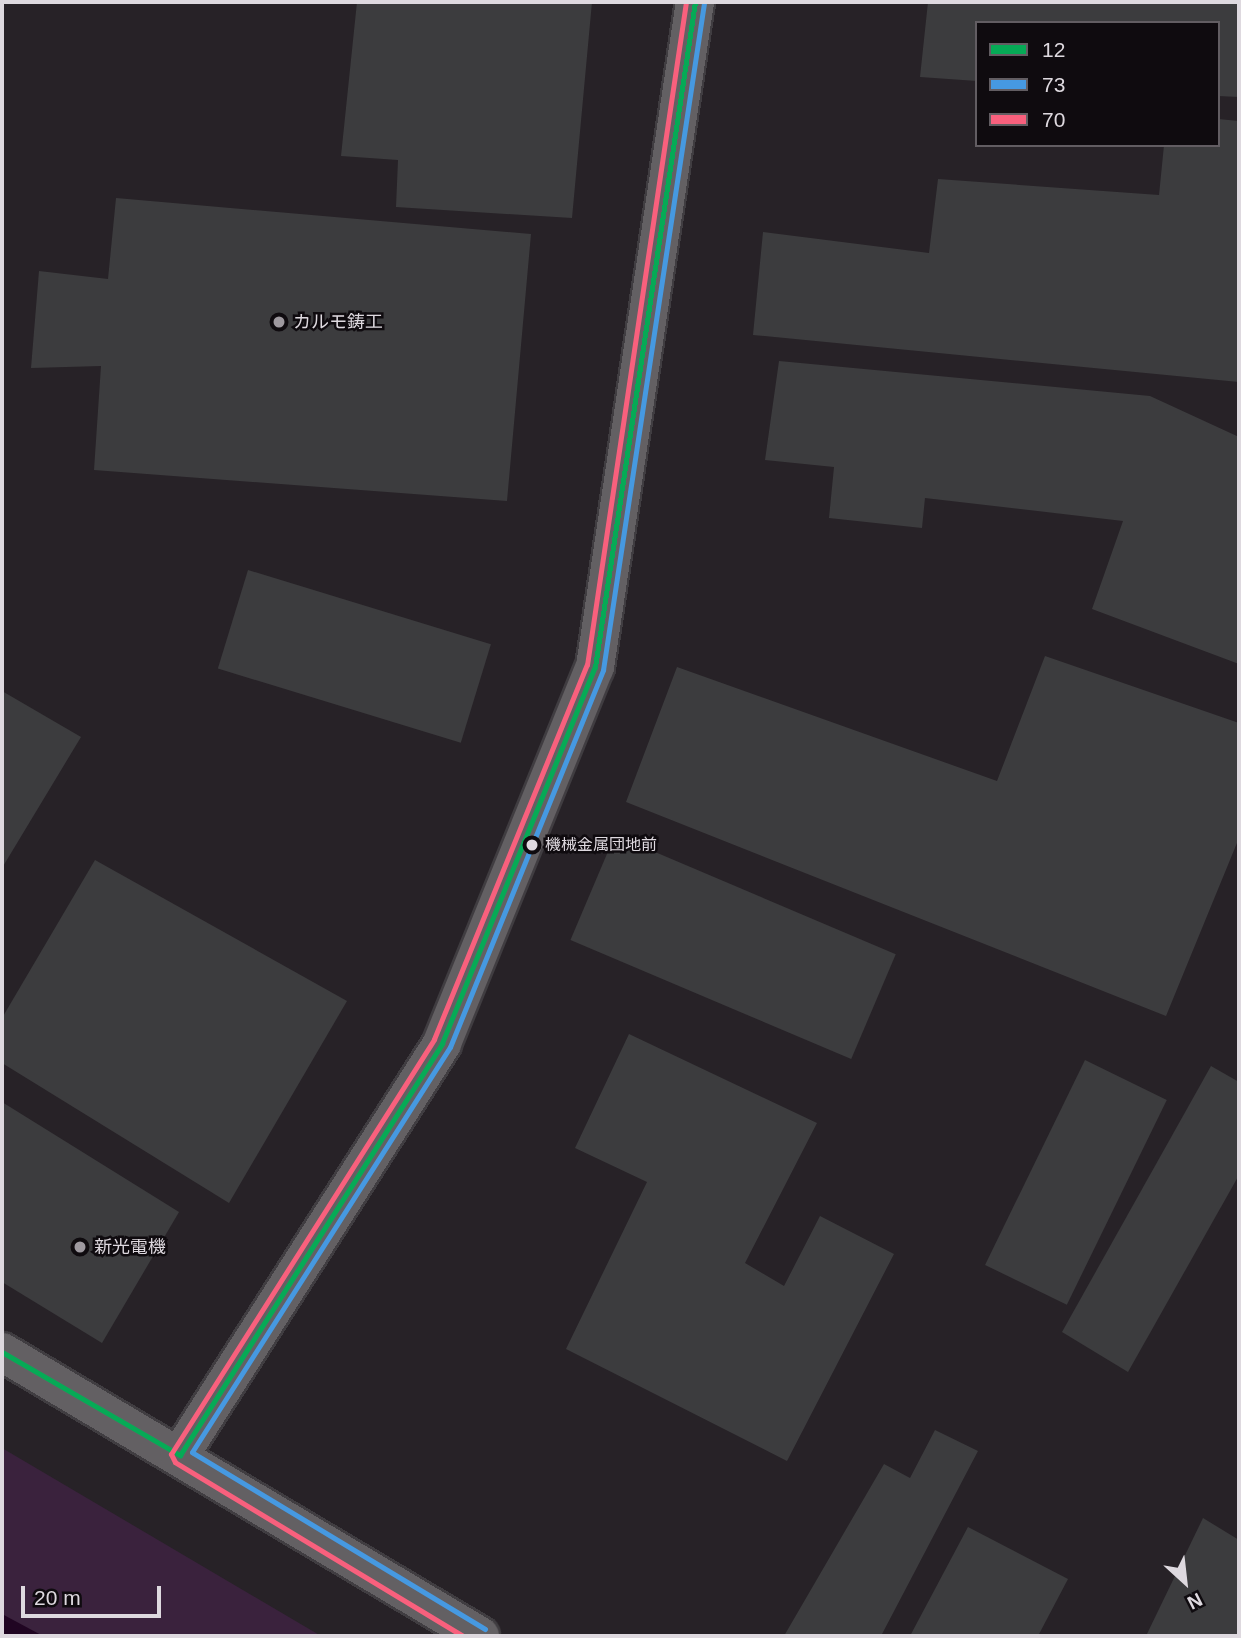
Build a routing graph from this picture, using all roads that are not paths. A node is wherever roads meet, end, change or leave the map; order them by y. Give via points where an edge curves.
1 (695, 2) edge
2 (2, 1352) edge
3 (180, 1455) junction
4 (480, 1636) edge

1 - 3 street via 595,667 442,1043
2 - 3 street
3 - 4 street

